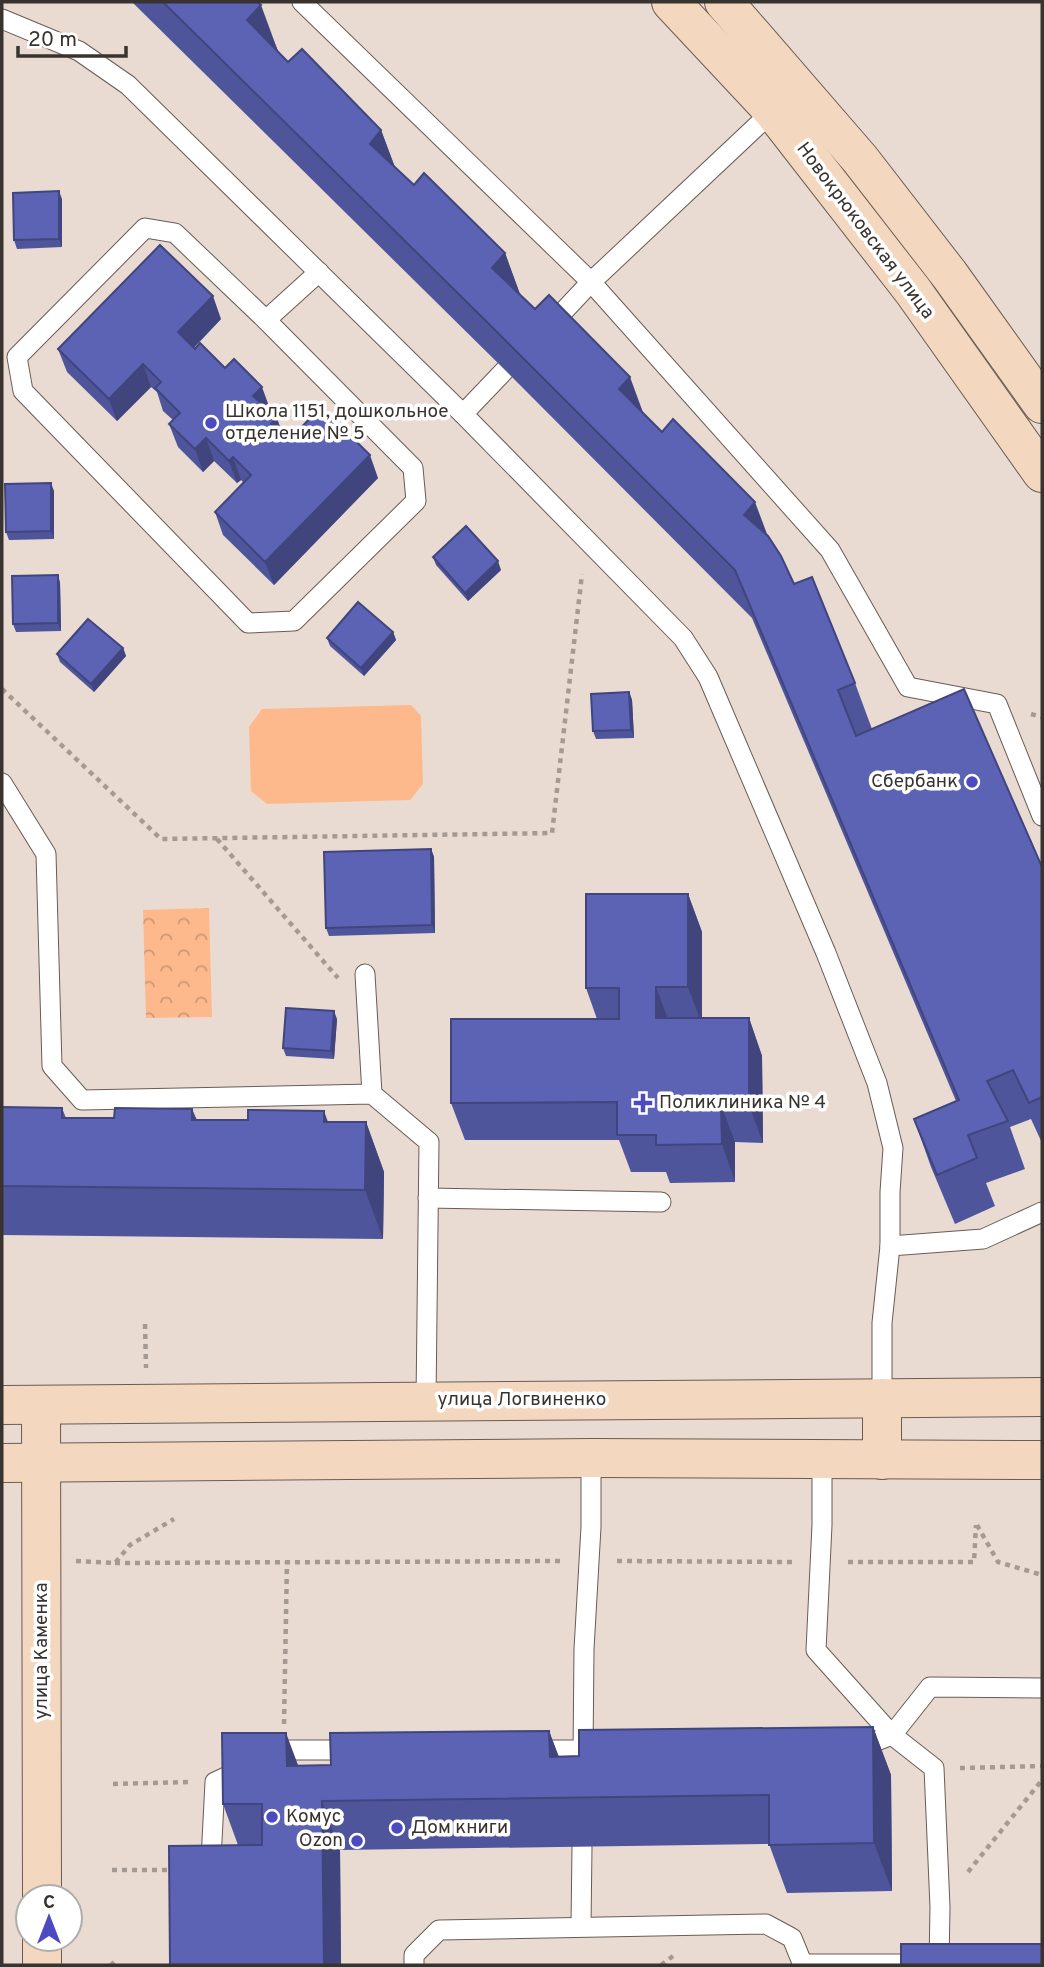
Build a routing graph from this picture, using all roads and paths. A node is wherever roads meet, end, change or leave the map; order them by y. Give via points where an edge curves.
1 (302, 2) edge
2 (671, 2) edge
3 (723, 2) edge
4 (2, 19) edge
5 (787, 100) junction
6 (319, 271) junction
7 (591, 282) junction
8 (266, 320) junction
9 (536, 341) edge
10 (505, 370) edge
11 (1042, 404) edge
12 (463, 414) junction
13 (1042, 473) edge
14 (586, 540) junction
15 (2, 689) edge
16 (2, 783) edge
17 (1042, 816) edge
18 (216, 839) junction
19 (365, 974) dead end
20 (368, 1013) junction
21 (372, 1094) junction
22 (428, 1198) junction
23 (661, 1202) dead end
24 (1042, 1212) edge
25 (890, 1246) junction
26 (1042, 1396) edge
27 (883, 1398) junction
28 (426, 1401) junction
29 (2, 1405) edge
30 (41, 1405) junction
31 (591, 1458) junction
32 (822, 1459) junction
33 (883, 1460) junction
34 (1042, 1460) edge
35 (41, 1463) junction
36 (2, 1464) edge
37 (174, 1519) dead end
38 (976, 1525) dead end
39 (42, 1560) junction
40 (287, 1561) dead end
41 (1042, 1576) edge
42 (1042, 1688) edge
43 (892, 1735) junction
44 (283, 1750) junction
45 (378, 1750) edge
46 (514, 1750) edge
47 (583, 1750) junction
48 (623, 1751) edge
49 (836, 1751) edge
50 (1042, 1766) edge
51 (934, 1769) junction
52 (582, 1777) edge
53 (1042, 1780) edge
54 (215, 1782) junction
55 (113, 1784) dead end
56 (582, 1847) edge
57 (211, 1860) joint
58 (112, 1870) dead end
59 (42, 1883) edge
60 (940, 1907) junction
61 (581, 1926) junction
62 (803, 1964) edge
63 (945, 1964) edge
64 (414, 1965) edge

1 - 7 lane
2 - 5 main road, Новокрюковская улица
3 - 5 main road, Новокрюковская улица
4 - 6 lane via 79,51 128,85
5 - 7 lane
5 - 11 main road, Новокрюковская улица via 860,159
5 - 13 main road, Новокрюковская улица via 912,291
6 - 8 lane
6 - 12 lane
7 - 9 lane
7 - 17 lane via 830,550 908,687 997,704
8 - 8 lane via 413,468 416,501 294,621 247,623 23,391 17,357 145,228 175,233
10 - 12 lane
12 - 14 lane
14 - 18 path via 552,833
14 - 25 lane via 683,638 708,677 768,816 877,1083 893,1148
15 - 18 path via 161,839
16 - 21 lane via 46,854 52,1066 82,1100
18 - 20 path
19 - 20 lane
20 - 21 lane
21 - 22 lane via 429,1142
22 - 23 lane
22 - 28 lane
24 - 25 lane via 983,1239
25 - 27 lane via 882,1323
26 - 27 main road, улица Логвиненко
27 - 28 main road, улица Логвиненко
27 - 33 main road
28 - 30 main road, улица Логвиненко
29 - 30 main road, улица Логвиненко
30 - 35 main road, улица Каменка
31 - 32 main road
31 - 35 main road
31 - 47 lane
32 - 33 main road
32 - 43 lane via 816,1650
33 - 34 main road
35 - 36 main road
35 - 39 main road, улица Каменка
37 - 39 path via 130,1545 115,1563
38 - 41 path via 998,1562
39 - 59 main road, улица Каменка
40 - 44 path
42 - 43 lane via 930,1687
43 - 49 lane via 849,1751
43 - 51 lane
44 - 45 lane
44 - 54 lane
46 - 47 lane
47 - 48 lane
47 - 52 lane
50 - 51 path
51 - 60 lane
53 - 60 path
54 - 55 path
54 - 57 lane
56 - 61 lane
57 - 58 path via 176,1870
60 - 63 lane
61 - 62 lane via 766,1924 792,1938
61 - 64 lane via 439,1930 414,1955
62 - 63 lane

